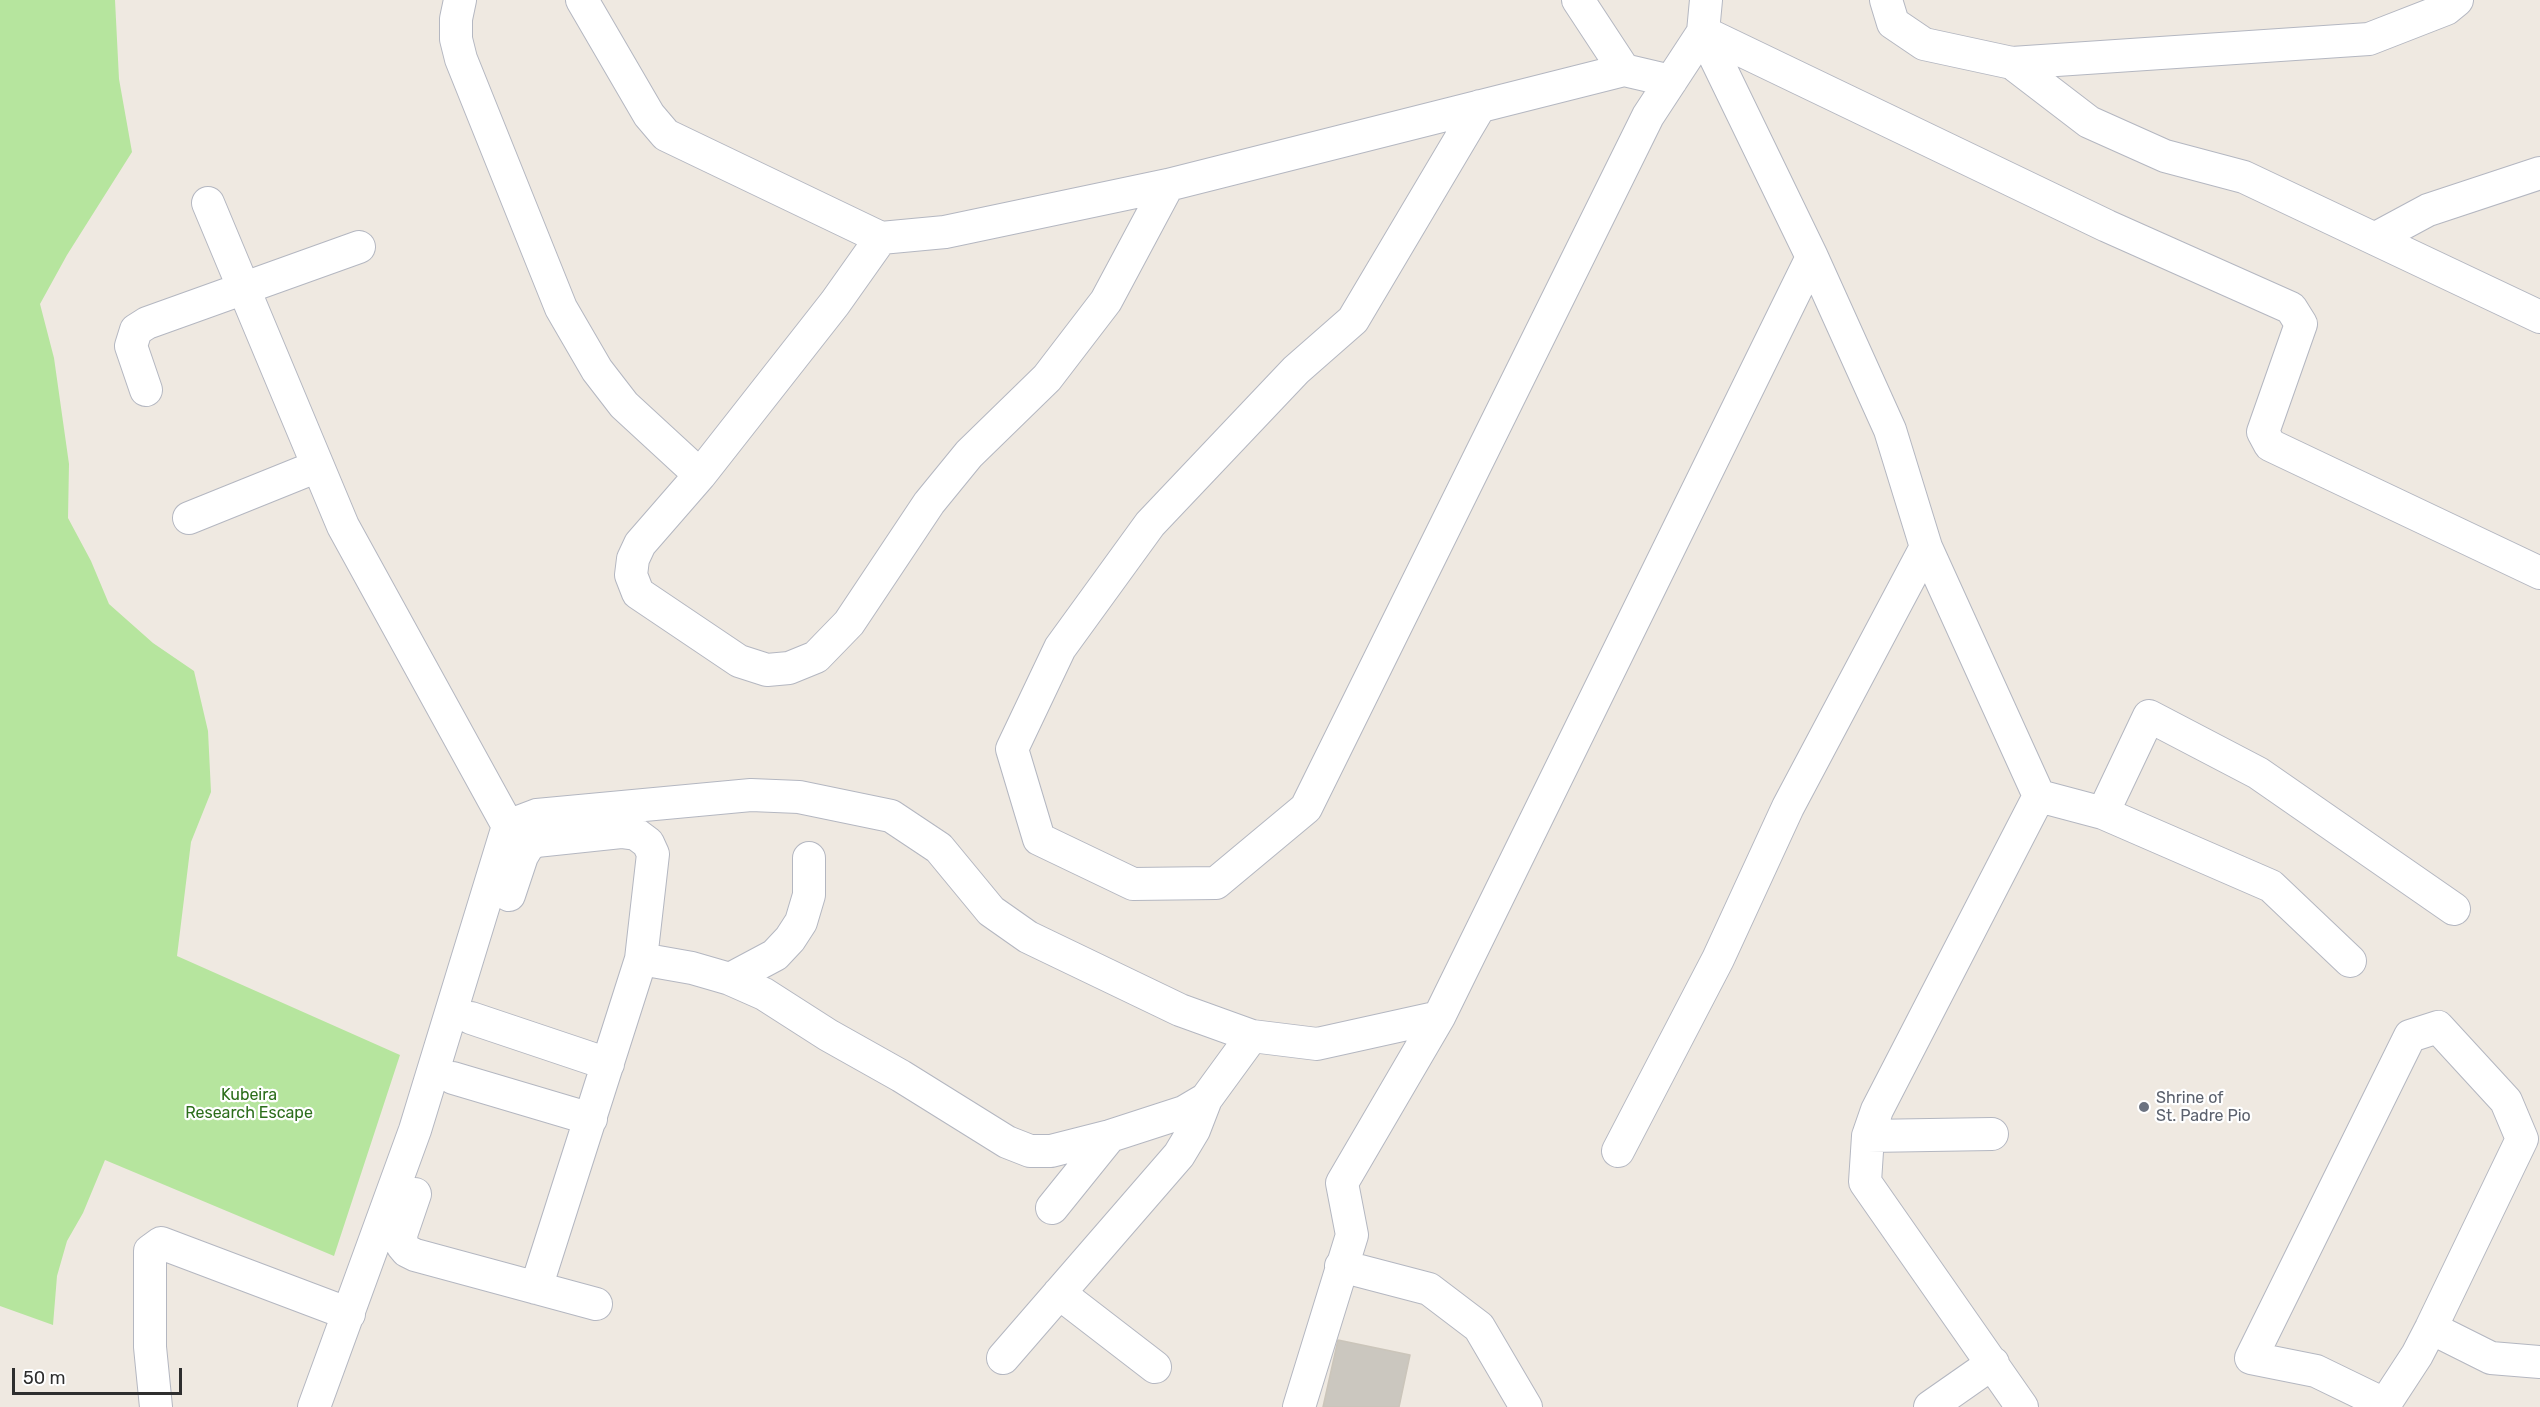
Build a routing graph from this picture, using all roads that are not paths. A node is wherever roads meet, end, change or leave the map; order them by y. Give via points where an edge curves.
1 (460, 0) edge
2 (582, 0) edge
3 (1578, 0) edge
4 (1706, 0) edge
5 (1886, 0) edge
6 (2457, 0) edge
7 (1703, 32) junction
8 (2012, 63) junction
9 (1624, 70) junction
10 (1671, 81) junction
11 (1480, 106) junction
12 (2540, 172) edge
13 (1168, 185) junction
14 (208, 203) dead end
15 (881, 238) junction
16 (2376, 238) junction
17 (359, 247) dead end
18 (1812, 256) junction
19 (245, 290) junction
20 (2540, 317) edge
21 (146, 390) dead end
22 (318, 466) junction
23 (700, 475) junction
24 (189, 518) dead end
25 (1926, 547) junction
26 (2540, 573) edge
27 (2039, 796) junction
28 (2103, 813) junction
29 (508, 826) junction
30 (809, 858) dead end
31 (2454, 909) dead end
32 (641, 959) junction
33 (2350, 961) dead end
34 (730, 979) junction
35 (1439, 1017) junction
36 (471, 1018) junction
37 (1252, 1036) junction
38 (608, 1064) junction
39 (453, 1078) junction
40 (1206, 1099) junction
41 (591, 1119) junction
42 (1992, 1134) dead end
43 (1110, 1136) junction
44 (1868, 1136) junction
45 (1618, 1151) dead end
46 (1052, 1208) dead end
47 (1341, 1266) junction
48 (536, 1288) junction
49 (1059, 1293) junction
50 (596, 1304) dead end
51 (350, 1314) junction
52 (2432, 1328) junction
53 (1003, 1358) dead end
54 (2540, 1362) edge
55 (1993, 1363) junction
56 (1155, 1367) dead end
57 (2384, 1405) edge
58 (156, 1407) edge
59 (314, 1407) edge
60 (1299, 1407) edge
61 (1526, 1407) edge
62 (1930, 1407) edge
63 (2022, 1407) edge

1 - 23 street via 456,20 460,59 561,308 597,370 624,405
2 - 15 street via 649,116 666,135
3 - 9 street
4 - 7 street
5 - 8 street via 1893,22 1924,44
6 - 8 street via 2446,9 2369,39
7 - 10 street
7 - 18 street
7 - 26 street via 2107,226 2291,308 2301,324 2263,432 2270,445
8 - 16 street via 2089,122 2165,156 2244,177
9 - 10 street
9 - 11 street
10 - 11 street via 1648,116 1306,808 1216,883 1133,884 1039,839 1012,749 1060,648 1150,524 1296,370 1353,320
11 - 13 street
12 - 16 street via 2428,210
13 - 15 street via 945,232
13 - 23 street via 1106,302 1047,378 969,454 936,495 849,623 816,657 789,668 767,670 739,661 638,593 631,575 640,544
14 - 19 street
15 - 23 street
16 - 20 street
17 - 19 street
18 - 25 street via 1890,430
18 - 35 street
19 - 21 street via 136,330 131,346
19 - 22 street
22 - 24 street
22 - 29 street via 343,526
25 - 27 street
25 - 45 street via 1788,807 1718,959
27 - 28 street
27 - 44 street via 1877,1110
28 - 31 street via 2149,717 2258,773
28 - 33 street via 2271,886
29 - 37 street via 537,815 751,795 800,797 891,816 939,848 991,911 1028,937 1180,1010
29 - 51 street via 415,1130
30 - 34 street via 809,895 801,922 790,939 775,955
32 - 34 street
32 - 36 street via 653,854 648,843 636,834 621,832 536,841 528,846 518,866
32 - 38 street
34 - 43 street via 765,994 1007,1142 1030,1151 1052,1151
35 - 37 street via 1317,1044
35 - 47 street via 1342,1183 1352,1235
36 - 38 street
36 - 39 street
37 - 40 street
38 - 41 street
39 - 41 street
39 - 48 street via 401,1234 402,1245 415,1256
40 - 43 street via 1184,1112
40 - 49 street via 1179,1155
41 - 48 street
42 - 44 street
43 - 46 street
44 - 55 street via 1865,1182
47 - 60 street
47 - 61 street via 1429,1289 1479,1327
48 - 50 street
49 - 53 street
49 - 56 street
51 - 58 street via 161,1243 150,1251 150,1347
51 - 59 street
52 - 54 street via 2491,1358
52 - 57 street
52 - 57 street via 2522,1139 2506,1101 2438,1027 2410,1036 2251,1358 2316,1371
55 - 62 street
55 - 63 street

